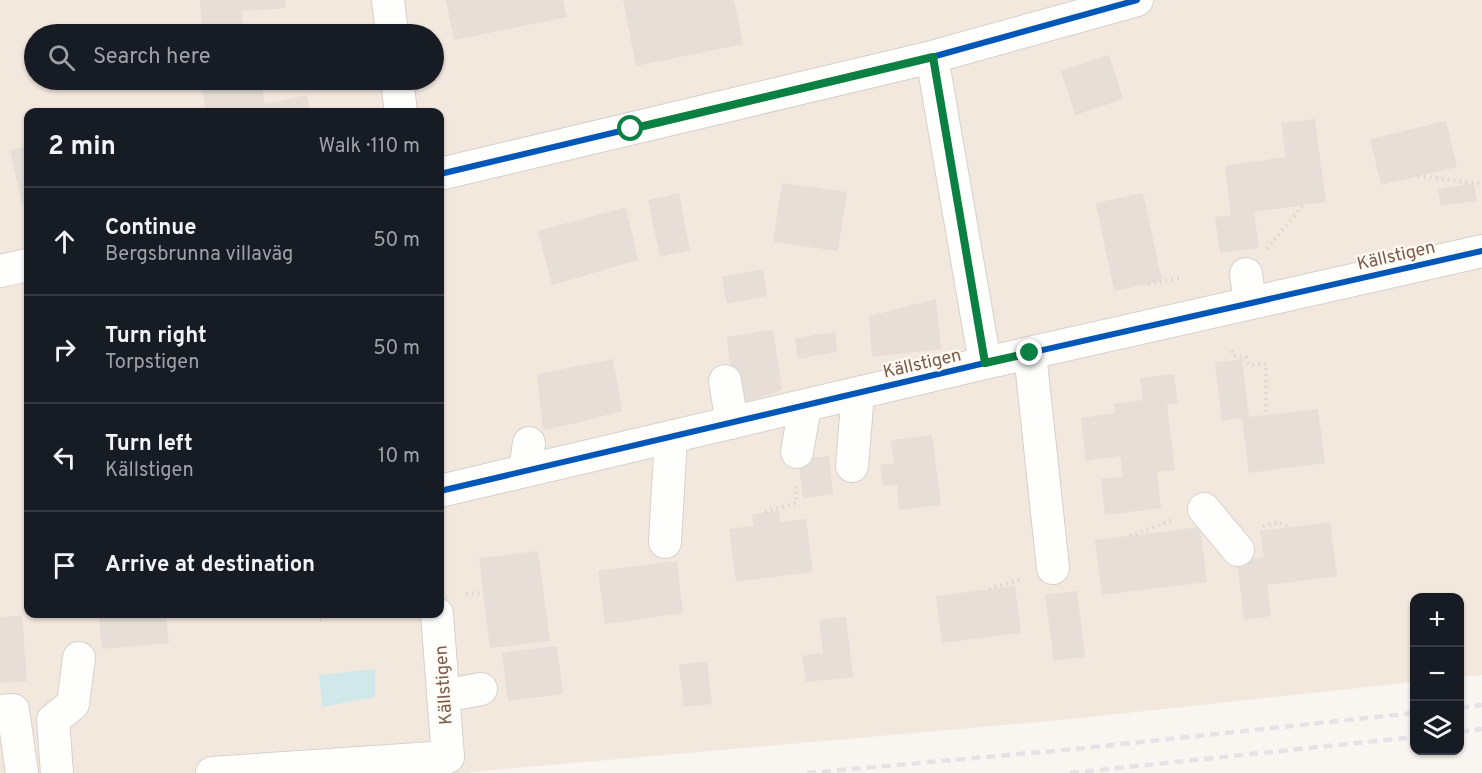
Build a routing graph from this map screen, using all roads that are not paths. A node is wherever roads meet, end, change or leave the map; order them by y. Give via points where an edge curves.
1 (388, 0) edge
2 (1137, 0) edge
3 (391, 24) edge
4 (933, 57) junction
5 (398, 90) edge
6 (400, 108) edge
7 (444, 173) edge
8 (1482, 250) edge
9 (24, 266) edge
10 (0, 271) edge
11 (1030, 353) junction
12 (985, 363) junction
13 (724, 381) dead end
14 (858, 393) junction
15 (805, 406) junction
16 (732, 423) junction
17 (671, 437) junction
18 (797, 452) road end
19 (852, 466) dead end
20 (444, 489) edge
21 (1204, 508) road end
22 (665, 542) dead end
23 (1238, 550) dead end
24 (1053, 568) dead end
25 (437, 618) edge
26 (79, 658) dead end
27 (481, 689) dead end
28 (443, 696) junction
29 (0, 711) edge
30 (22, 773) edge
31 (57, 773) edge
32 (212, 773) edge

1 - 3 street
2 - 4 street
4 - 7 street
4 - 12 street
5 - 6 street
8 - 11 street, Källstigen via 1248,289
9 - 10 street
11 - 12 street, Källstigen
11 - 24 street
12 - 14 street, Källstigen
13 - 16 street
14 - 15 street, Källstigen
14 - 19 street
15 - 16 street, Källstigen
15 - 18 street
16 - 17 street, Källstigen
17 - 20 street, Källstigen via 527,456
17 - 22 street
21 - 23 street
25 - 28 street, Källstigen
26 - 31 street via 73,704 53,720
27 - 28 street
28 - 32 street, Källstigen via 448,757
29 - 30 street via 14,710

